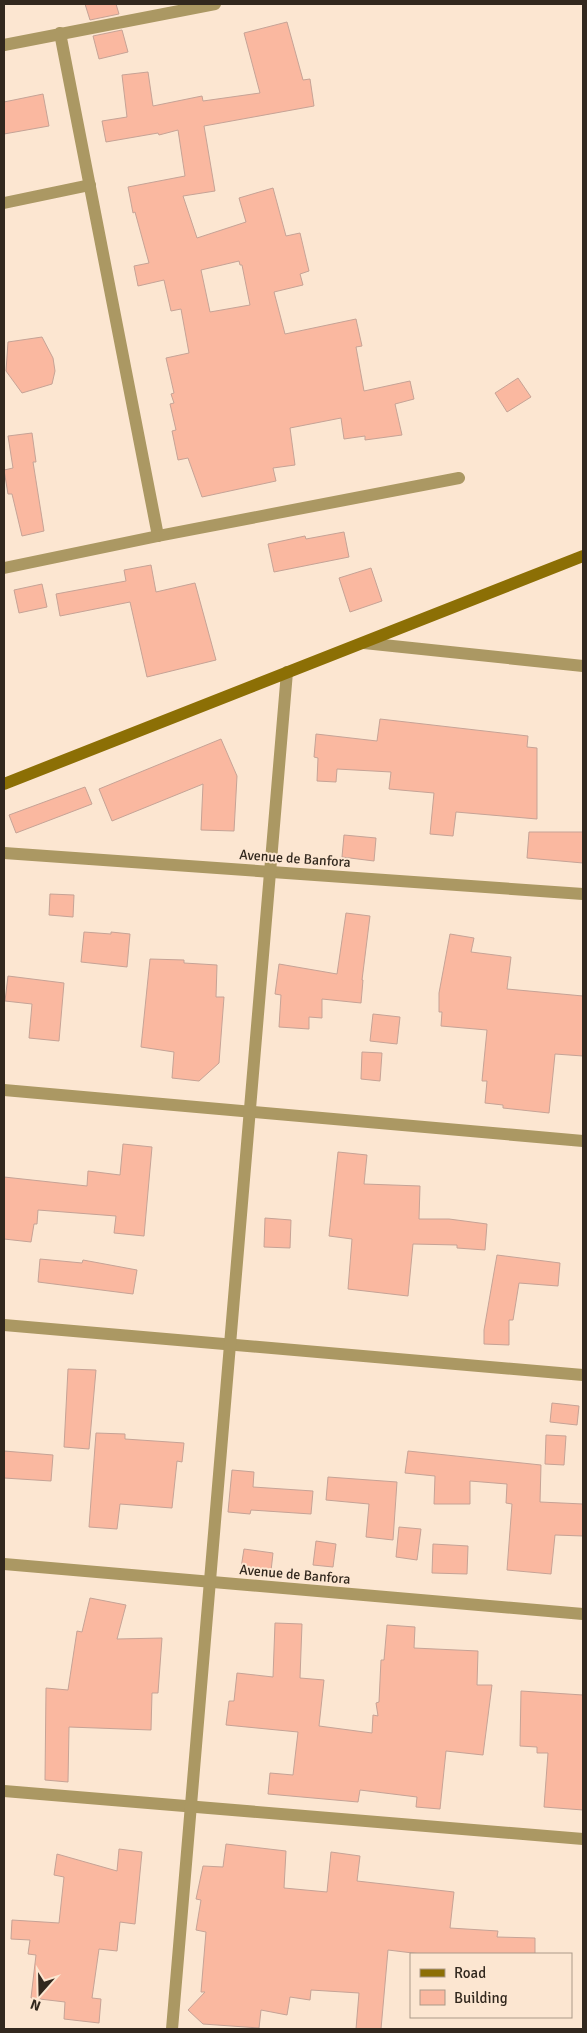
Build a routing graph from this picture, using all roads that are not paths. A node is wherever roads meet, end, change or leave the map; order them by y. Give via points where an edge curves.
1 (215, 4) edge
2 (60, 33) junction
3 (4, 45) edge
4 (90, 185) junction
5 (4, 203) edge
6 (459, 478) dead end
7 (158, 536) junction
8 (583, 556) edge
9 (4, 568) edge
10 (364, 643) junction
11 (583, 666) edge
12 (288, 672) junction
13 (4, 784) edge
14 (4, 853) edge
15 (270, 872) junction
16 (583, 894) edge
17 (4, 1090) edge
18 (250, 1111) junction
19 (583, 1140) edge
20 (4, 1325) edge
21 (230, 1345) junction
22 (583, 1375) edge
23 (4, 1564) edge
24 (210, 1582) junction
25 (583, 1614) edge
26 (4, 1791) edge
27 (191, 1806) junction
28 (583, 1839) edge
29 (172, 2029) edge

1 - 2 street
2 - 3 street
2 - 4 street
4 - 5 street
4 - 7 street
6 - 7 street
7 - 9 street
8 - 10 main road
10 - 11 street
10 - 12 main road
12 - 13 main road
12 - 15 street
14 - 15 street, Avenue de Banfora
15 - 16 street, Avenue de Banfora
15 - 18 street
17 - 18 street
18 - 19 street
18 - 21 street
20 - 21 street
21 - 22 street
21 - 24 street
23 - 24 street, Avenue de Banfora
24 - 25 street, Avenue de Banfora
24 - 27 street
26 - 27 street
27 - 28 street
27 - 29 street

